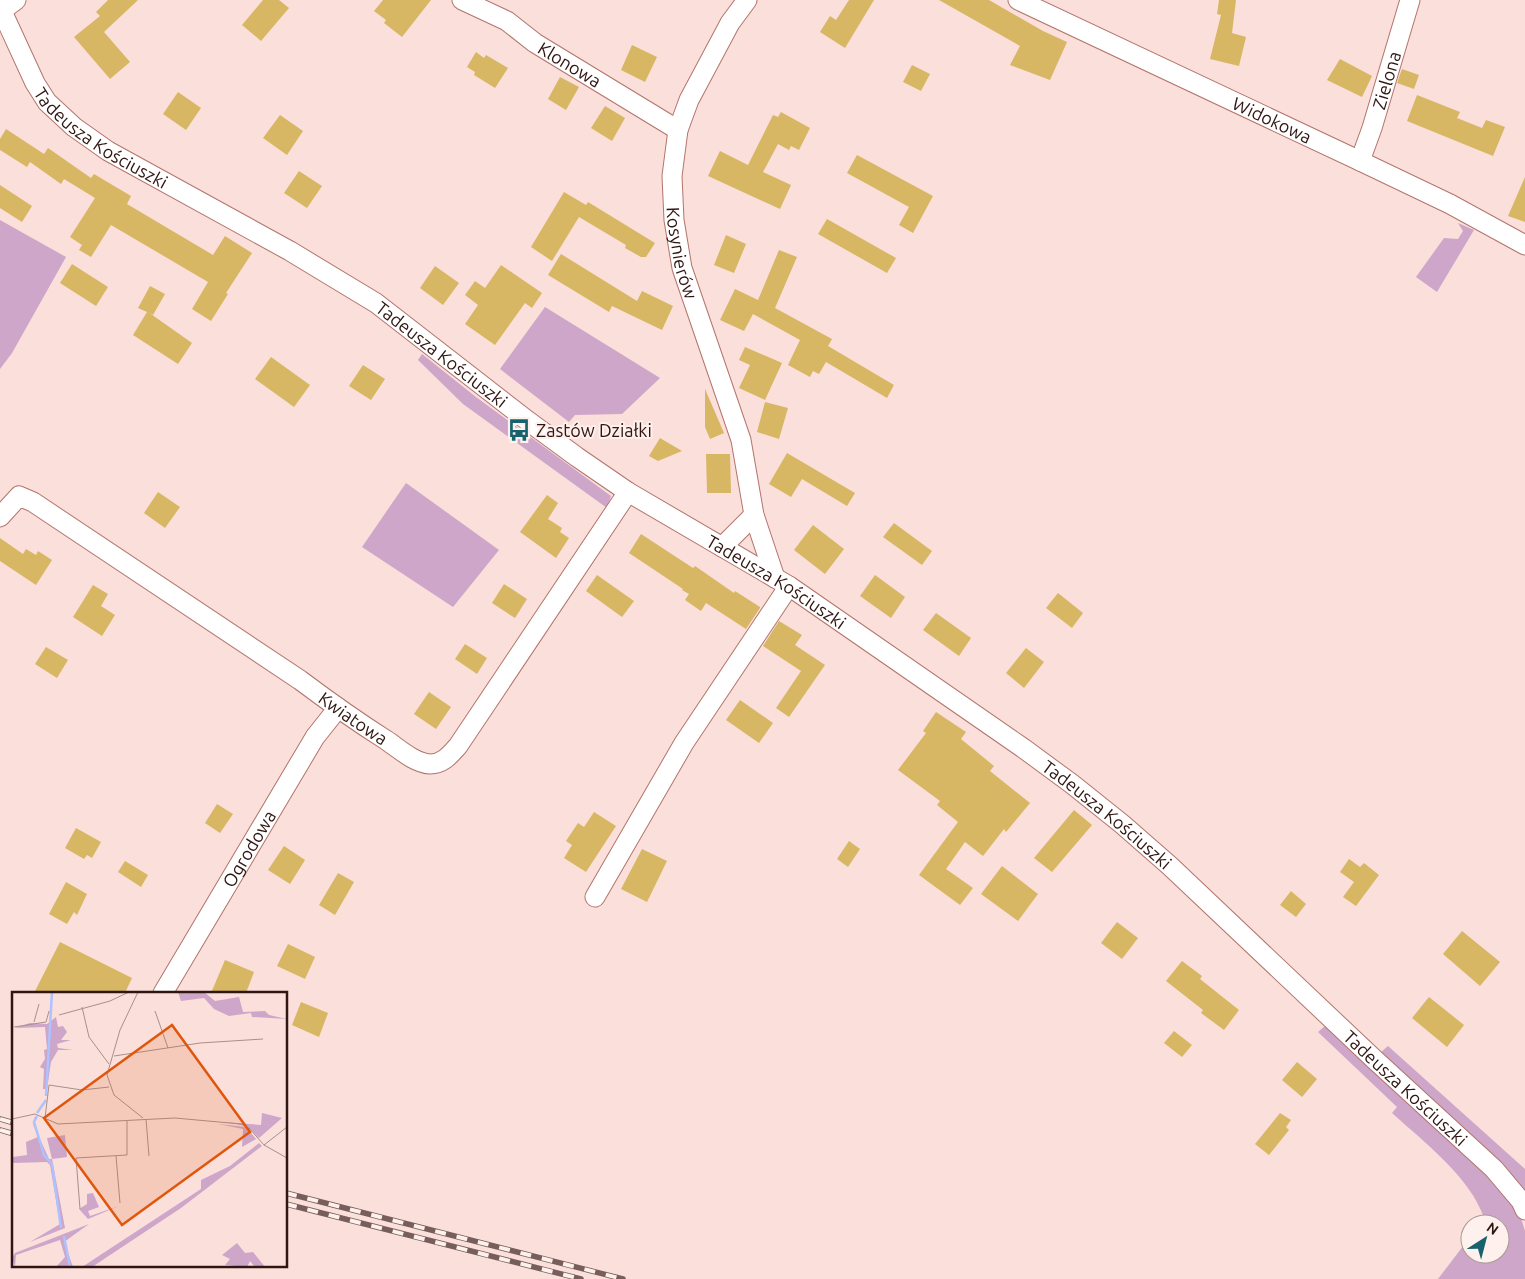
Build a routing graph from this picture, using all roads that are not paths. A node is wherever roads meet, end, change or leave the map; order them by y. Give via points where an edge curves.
1 (462, 0) edge
2 (747, 0) edge
3 (1018, 0) edge
4 (1410, 0) edge
5 (6, 6) edge
6 (678, 130) junction
7 (1360, 161) junction
8 (1525, 245) edge
9 (628, 492) junction
10 (754, 515) junction
11 (0, 517) edge
12 (722, 547) junction
13 (782, 582) junction
14 (338, 708) junction
15 (595, 897) dead end
16 (164, 992) edge
17 (1525, 1210) edge

1 - 6 street, Klonowa via 507,21 535,43
2 - 6 street, Kosynierów via 730,23 689,100
3 - 7 street, Widokowa
4 - 7 street, Zielona
5 - 9 street, Tadeusza Kościuszki via 34,83 47,102 74,127 108,151 290,251 376,304 528,421
6 - 10 street, Kosynierów via 672,176 674,220 682,268 742,440
7 - 8 street, Widokowa via 1450,204
9 - 12 street, Tadeusza Kościuszki
9 - 14 street, Kwiatowa via 447,758 431,764 418,760
10 - 12 street
10 - 13 street, Kosynierów
11 - 14 street, Kwiatowa via 19,496 33,502
12 - 13 street, Tadeusza Kościuszki
13 - 15 street
13 - 17 street, Tadeusza Kościuszki via 1023,748 1122,824 1494,1169
14 - 16 street, Ogrodowa via 315,737

